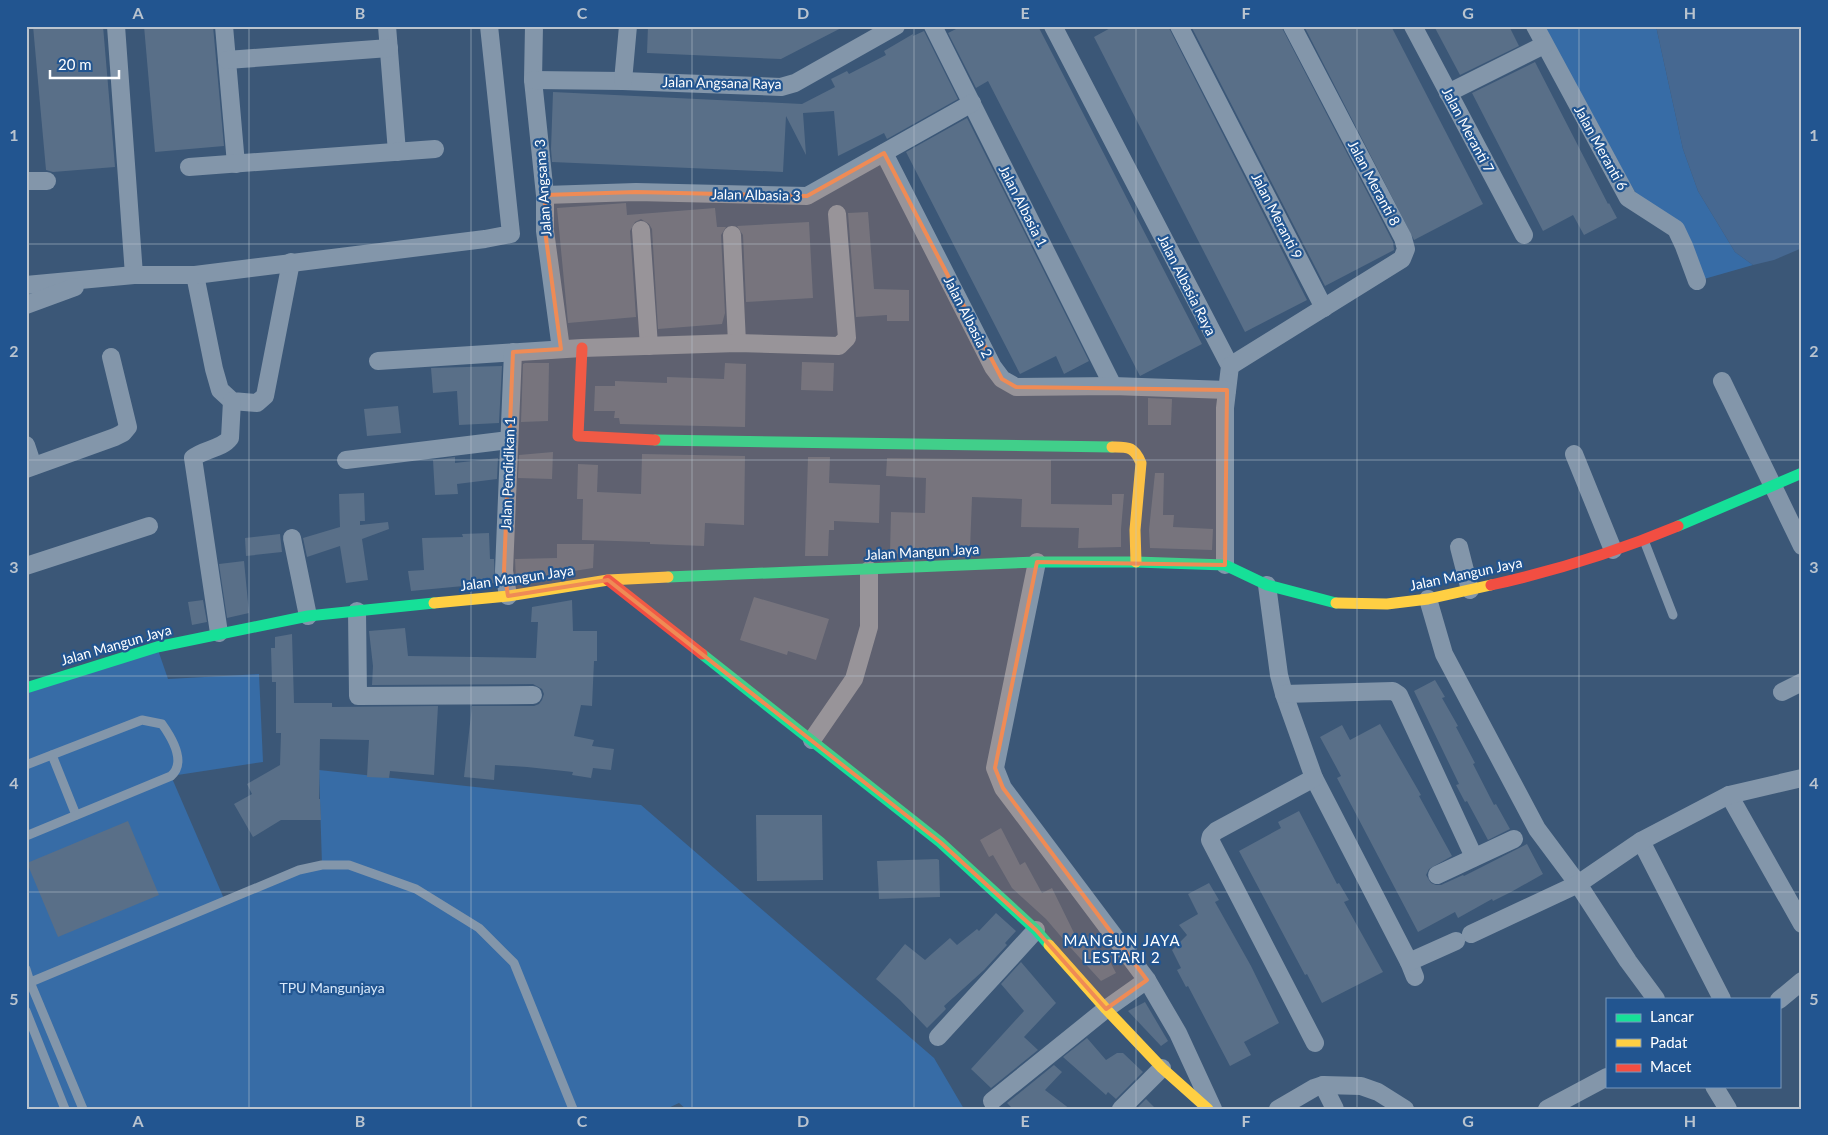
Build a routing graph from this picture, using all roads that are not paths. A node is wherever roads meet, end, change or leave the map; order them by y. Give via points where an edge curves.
1 (116, 26) edge
2 (224, 26) edge
3 (387, 26) edge
4 (489, 26) edge
5 (534, 26) edge
6 (628, 26) edge
7 (896, 26) edge
8 (933, 26) edge
9 (1053, 26) edge
10 (1179, 26) edge
11 (1292, 26) edge
12 (1413, 26) edge
13 (1535, 26) edge
14 (1544, 45) junction
15 (388, 48) junction
16 (227, 60) junction
17 (533, 80) junction
18 (623, 81) junction
19 (1448, 93) junction
20 (972, 103) junction
21 (435, 149) dead end
22 (397, 152) junction
23 (884, 152) junction
24 (236, 164) junction
25 (189, 167) dead end
26 (26, 181) edge
27 (47, 181) dead end
28 (545, 195) junction
29 (837, 214) dead end
30 (642, 230) dead end
31 (1524, 234) dead end
32 (732, 235) dead end
33 (291, 262) junction
34 (134, 275) junction
35 (195, 275) junction
36 (96, 279) junction
37 (1697, 281) dead end
38 (26, 285) edge
39 (26, 305) edge
40 (1324, 308) junction
41 (738, 343) junction
42 (649, 346) junction
43 (582, 348) junction
44 (562, 349) junction
45 (513, 352) junction
46 (110, 357) dead end
47 (378, 361) dead end
48 (1230, 366) junction
49 (1722, 381) dead end
50 (1113, 386) junction
51 (1227, 390) junction
52 (232, 401) junction
53 (509, 440) junction
54 (26, 445) edge
55 (1574, 454) dead end
56 (346, 460) dead end
57 (30, 467) edge
58 (1802, 473) edge
59 (1772, 486) junction
60 (149, 526) dead end
61 (292, 538) dead end
62 (1644, 540) junction
63 (1802, 546) edge
64 (1459, 547) dead end
65 (1613, 550) junction
66 (1037, 562) junction
67 (1136, 562) junction
68 (1225, 565) junction
69 (26, 566) edge
70 (869, 570) junction
71 (608, 580) junction
72 (1267, 585) junction
73 (1470, 590) junction
74 (508, 596) junction
75 (1428, 600) junction
76 (357, 611) junction
77 (1672, 615) dead end
78 (308, 616) junction
79 (219, 633) junction
80 (1802, 682) edge
81 (26, 688) edge
82 (1782, 692) dead end
83 (534, 694) dead end
84 (1284, 694) junction
85 (812, 740) junction
86 (52, 755) junction
87 (26, 765) edge
88 (1314, 778) junction
89 (1802, 778) edge
90 (1729, 795) junction
91 (76, 816) junction
92 (26, 836) edge
93 (1514, 839) dead end
94 (1641, 841) junction
95 (1474, 857) junction
96 (1437, 875) dead end
97 (1578, 884) junction
98 (1802, 924) edge
99 (1036, 930) junction
100 (26, 969) edge
101 (1147, 980) junction
102 (1802, 981) edge
103 (28, 983) edge
104 (1655, 998) edge
105 (1721, 998) edge
106 (1780, 999) edge
107 (1106, 1009) junction
108 (26, 1011) edge
109 (938, 1037) dead end
110 (1315, 1043) dead end
111 (1162, 1068) junction
112 (1606, 1078) edge
113 (1323, 1086) junction
114 (1715, 1088) edge
115 (992, 1101) dead end
116 (1205, 1108) edge
117 (65, 1109) edge
118 (83, 1109) edge
119 (573, 1109) edge
120 (1122, 1109) edge
121 (1278, 1109) edge
122 (1335, 1109) edge
123 (1405, 1109) edge
124 (1547, 1109) edge
125 (1728, 1109) edge

1 - 34 street
2 - 16 street
3 - 15 street
4 - 33 street via 511,234
5 - 17 street, Jalan Angsana 3
6 - 18 street
7 - 18 street, Jalan Angsana Raya via 795,83 781,87
8 - 20 street, Jalan Albasia 1
9 - 48 street, Jalan Albasia Raya
10 - 40 street, Jalan Meranti 9
11 - 40 street, Jalan Meranti 8 via 1406,249 1402,259
12 - 19 street, Jalan Meranti 7
13 - 14 street, Jalan Meranti 6
14 - 19 street
14 - 37 street, Jalan Meranti 6 via 1628,198 1676,230
15 - 16 street
15 - 22 street
16 - 24 street
17 - 18 street, Jalan Angsana Raya
17 - 28 street, Jalan Angsana 3
19 - 31 street, Jalan Meranti 7
20 - 23 street, Jalan Albasia 3
20 - 50 street, Jalan Albasia 1
21 - 22 street
22 - 24 street
23 - 28 street, Jalan Albasia 3 via 807,196 636,192
23 - 50 street, Jalan Albasia 2 via 1002,379 1016,387
24 - 25 street
26 - 27 street
28 - 44 street, Jalan Angsana 3 via 545,231
29 - 41 street via 847,338 839,346
30 - 42 street
32 - 41 street
33 - 35 street
33 - 52 street via 265,396 257,403
34 - 35 street
34 - 36 street
35 - 52 street via 220,390
36 - 38 street
36 - 39 street
40 - 48 street
41 - 42 street
42 - 43 street
43 - 44 street
43 - 67 street via 578,436 648,440 1128,447 1137,453 1141,463 1135,530
44 - 45 street
45 - 47 street
45 - 53 street, Jalan Pendidikan 1
46 - 57 street via 128,428 123,433
48 - 51 street
49 - 59 street
50 - 51 street, Jalan Albasia 2
51 - 68 street
52 - 79 street via 230,438 193,458
53 - 56 street
53 - 74 street, Jalan Pendidikan 1 via 504,571
54 - 57 street
55 - 65 street
58 - 59 street, Jalan Mangun Jaya
59 - 62 street, Jalan Mangun Jaya
59 - 63 street
60 - 69 street
61 - 78 street
62 - 65 street, Jalan Mangun Jaya
62 - 77 lane
64 - 73 street
65 - 73 street, Jalan Mangun Jaya via 1523,578
66 - 67 street, Jalan Mangun Jaya
66 - 70 street, Jalan Mangun Jaya
66 - 101 street via 995,768 1003,788
67 - 68 street, Jalan Mangun Jaya
68 - 72 street, Jalan Mangun Jaya
70 - 71 street, Jalan Mangun Jaya
70 - 85 street via 869,627 854,679
71 - 74 street, Jalan Mangun Jaya
71 - 85 street
72 - 75 street, Jalan Mangun Jaya via 1341,604
72 - 84 street
73 - 75 street, Jalan Mangun Jaya
74 - 76 street, Jalan Mangun Jaya
75 - 97 street via 1444,654 1537,829
76 - 78 street, Jalan Mangun Jaya
76 - 83 street via 358,696
78 - 79 street, Jalan Mangun Jaya
79 - 81 street, Jalan Mangun Jaya via 158,647
80 - 82 street
84 - 88 street
84 - 95 street via 1393,691 1399,695
85 - 99 street via 940,842
86 - 87 lane
86 - 91 lane
86 - 91 lane via 142,720 162,724 171,736 178,758 176,771 171,776
88 - 97 street via 1412,970 1464,938
88 - 110 street via 1216,831 1210,840
89 - 90 street
90 - 94 street
90 - 98 street
91 - 92 lane
93 - 95 street
94 - 97 street
94 - 105 street
95 - 96 street
97 - 104 street
99 - 107 street
99 - 109 street
100 - 103 lane
101 - 107 street
101 - 116 street via 1178,1033
102 - 106 street
103 - 118 lane
103 - 119 lane via 299,870 322,865 349,865 416,890 479,928 514,963
107 - 111 street
107 - 115 street
108 - 117 lane
111 - 116 street
111 - 120 street
112 - 124 street
113 - 121 street
113 - 122 street
113 - 123 street via 1362,1086
114 - 125 street

